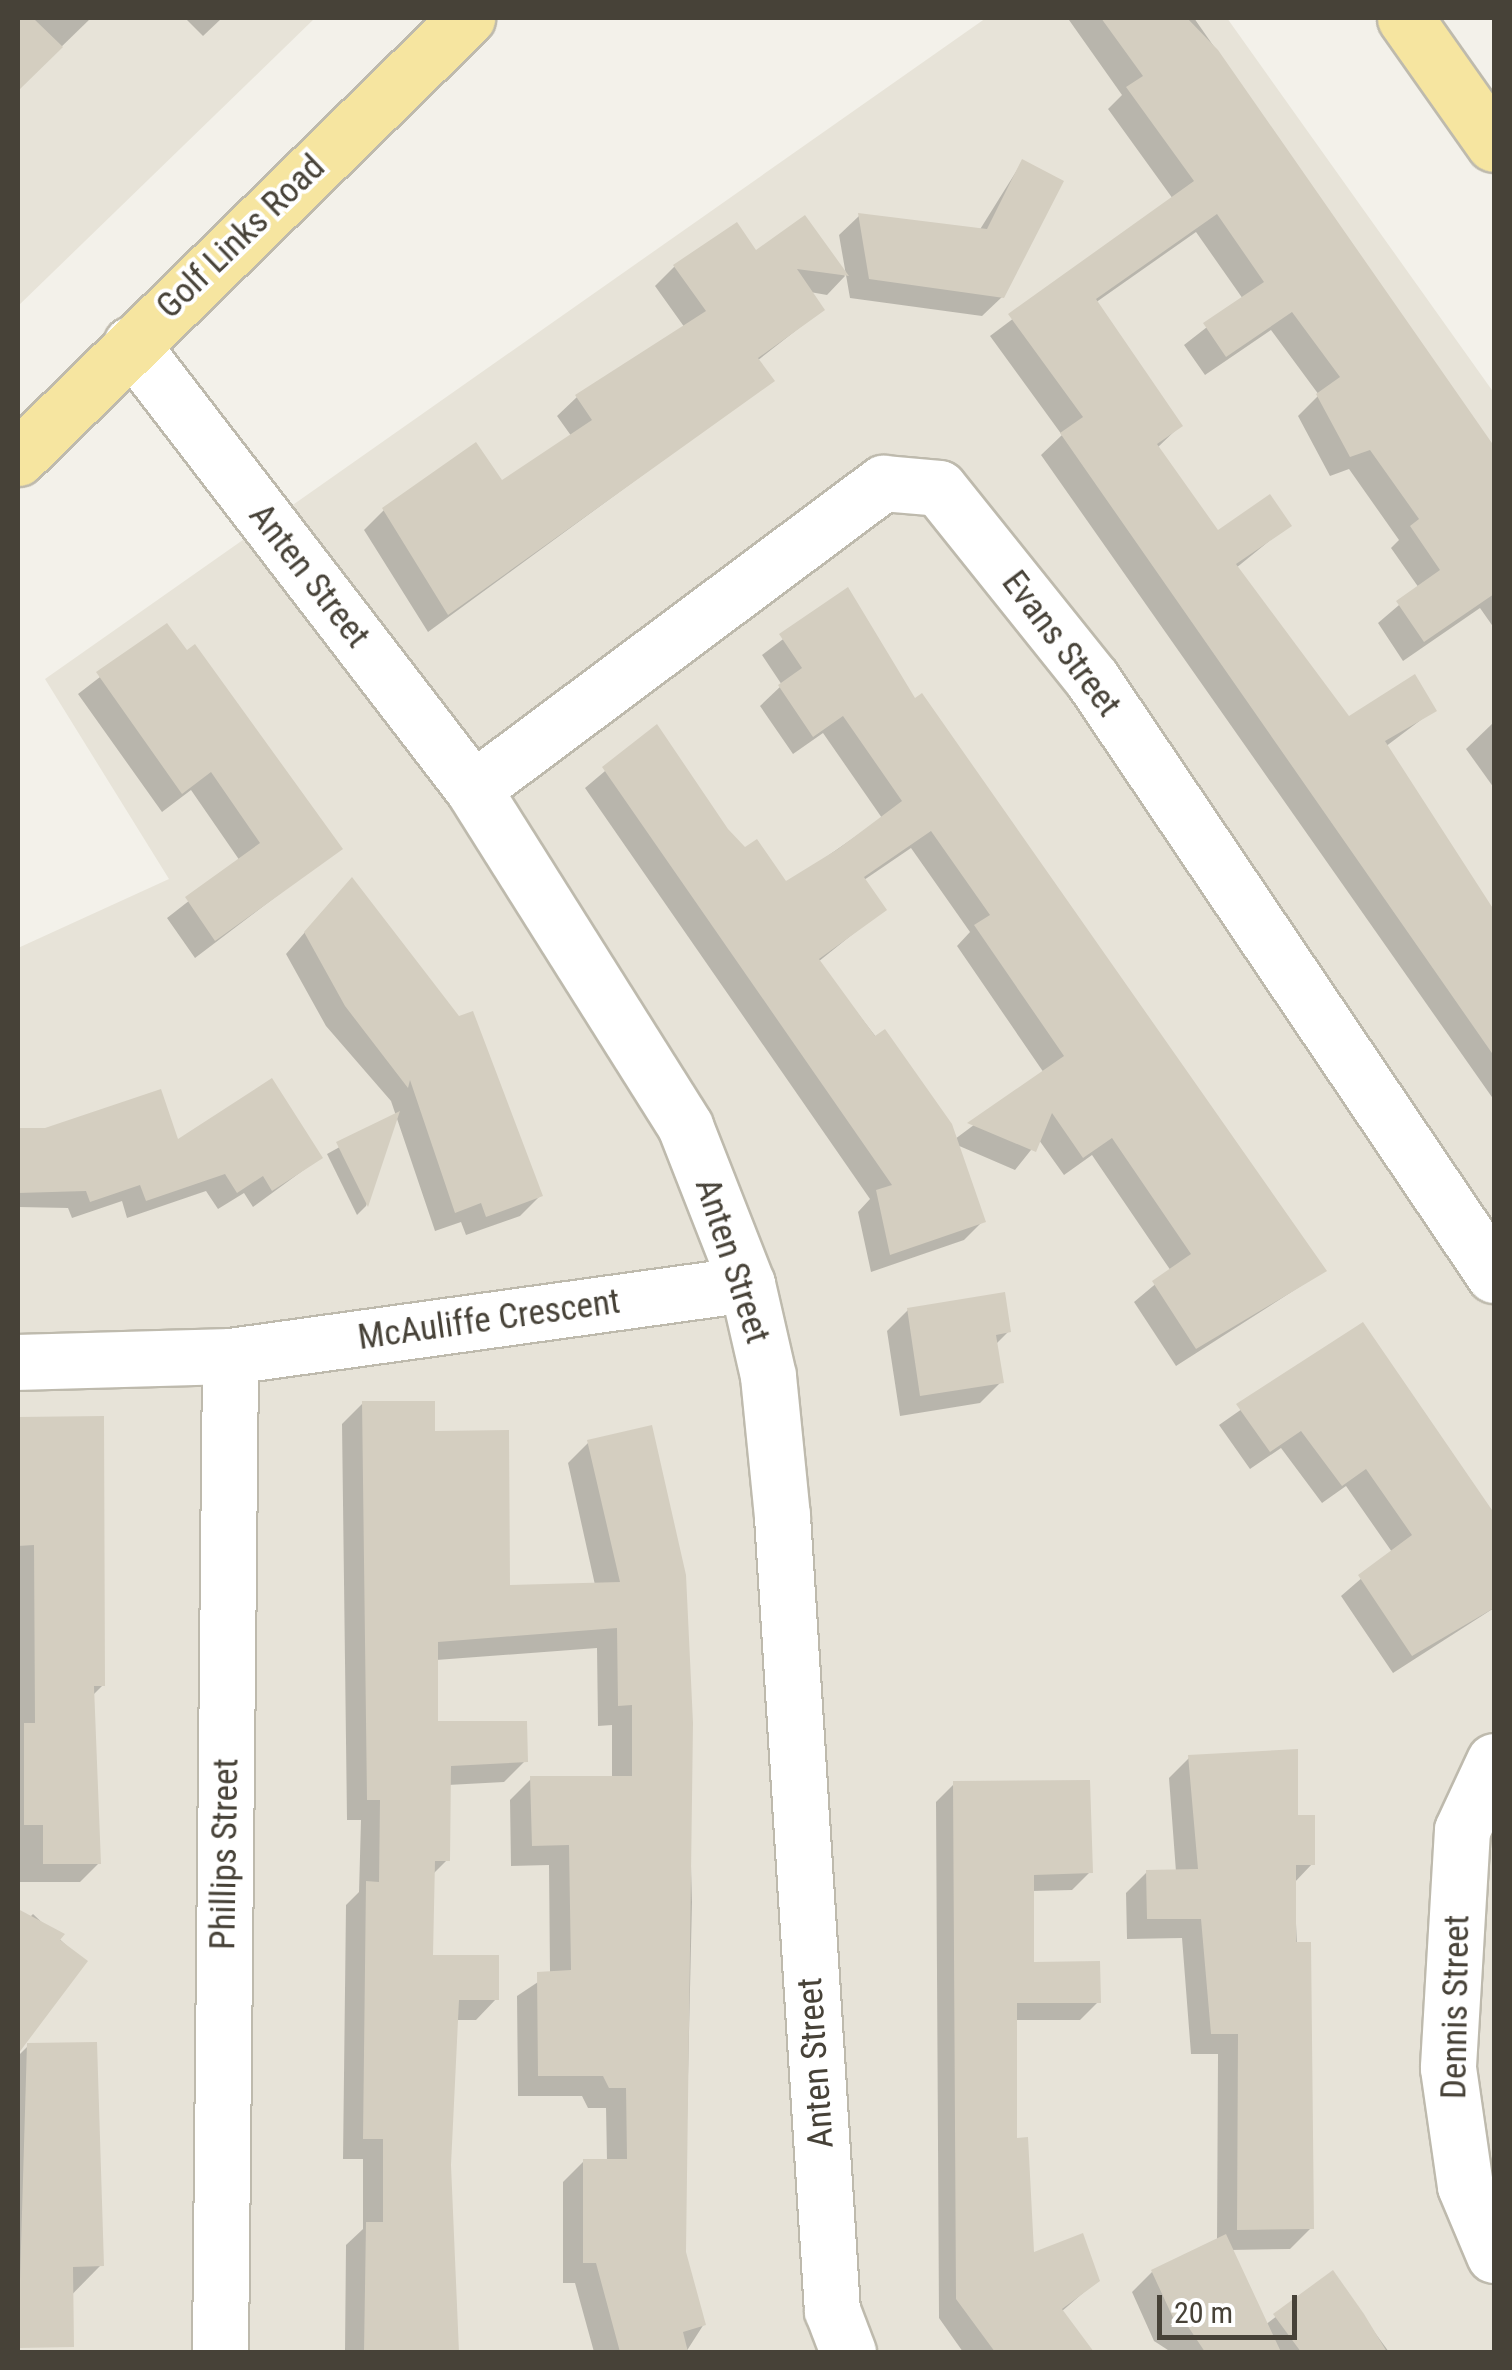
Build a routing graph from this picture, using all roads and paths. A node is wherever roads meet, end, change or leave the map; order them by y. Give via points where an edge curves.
1 (467, 18) edge
2 (1405, 18) edge
3 (1494, 144) edge
4 (131, 344) junction
5 (18, 458) edge
6 (472, 789) junction
7 (1494, 1275) edge
8 (747, 1284) junction
9 (230, 1356) junction
10 (18, 1362) edge
11 (1494, 1761) edge
12 (1494, 2255) edge
13 (220, 2352) edge
14 (848, 2352) edge

1 - 4 main road, Golf Links Road
2 - 3 main road
4 - 5 main road, Golf Links Road
4 - 6 street, Anten Street
6 - 7 street, Evans Street via 883,483 939,488 1092,680
6 - 8 street, Anten Street via 685,1126
8 - 9 street, McAuliffe Crescent
8 - 14 street, Anten Street via 768,1376 782,1516 832,2310
9 - 10 street, McAuliffe Crescent
9 - 13 street, Phillips Street
11 - 12 street, Dennis Street via 1462,1830 1448,2068 1465,2186

